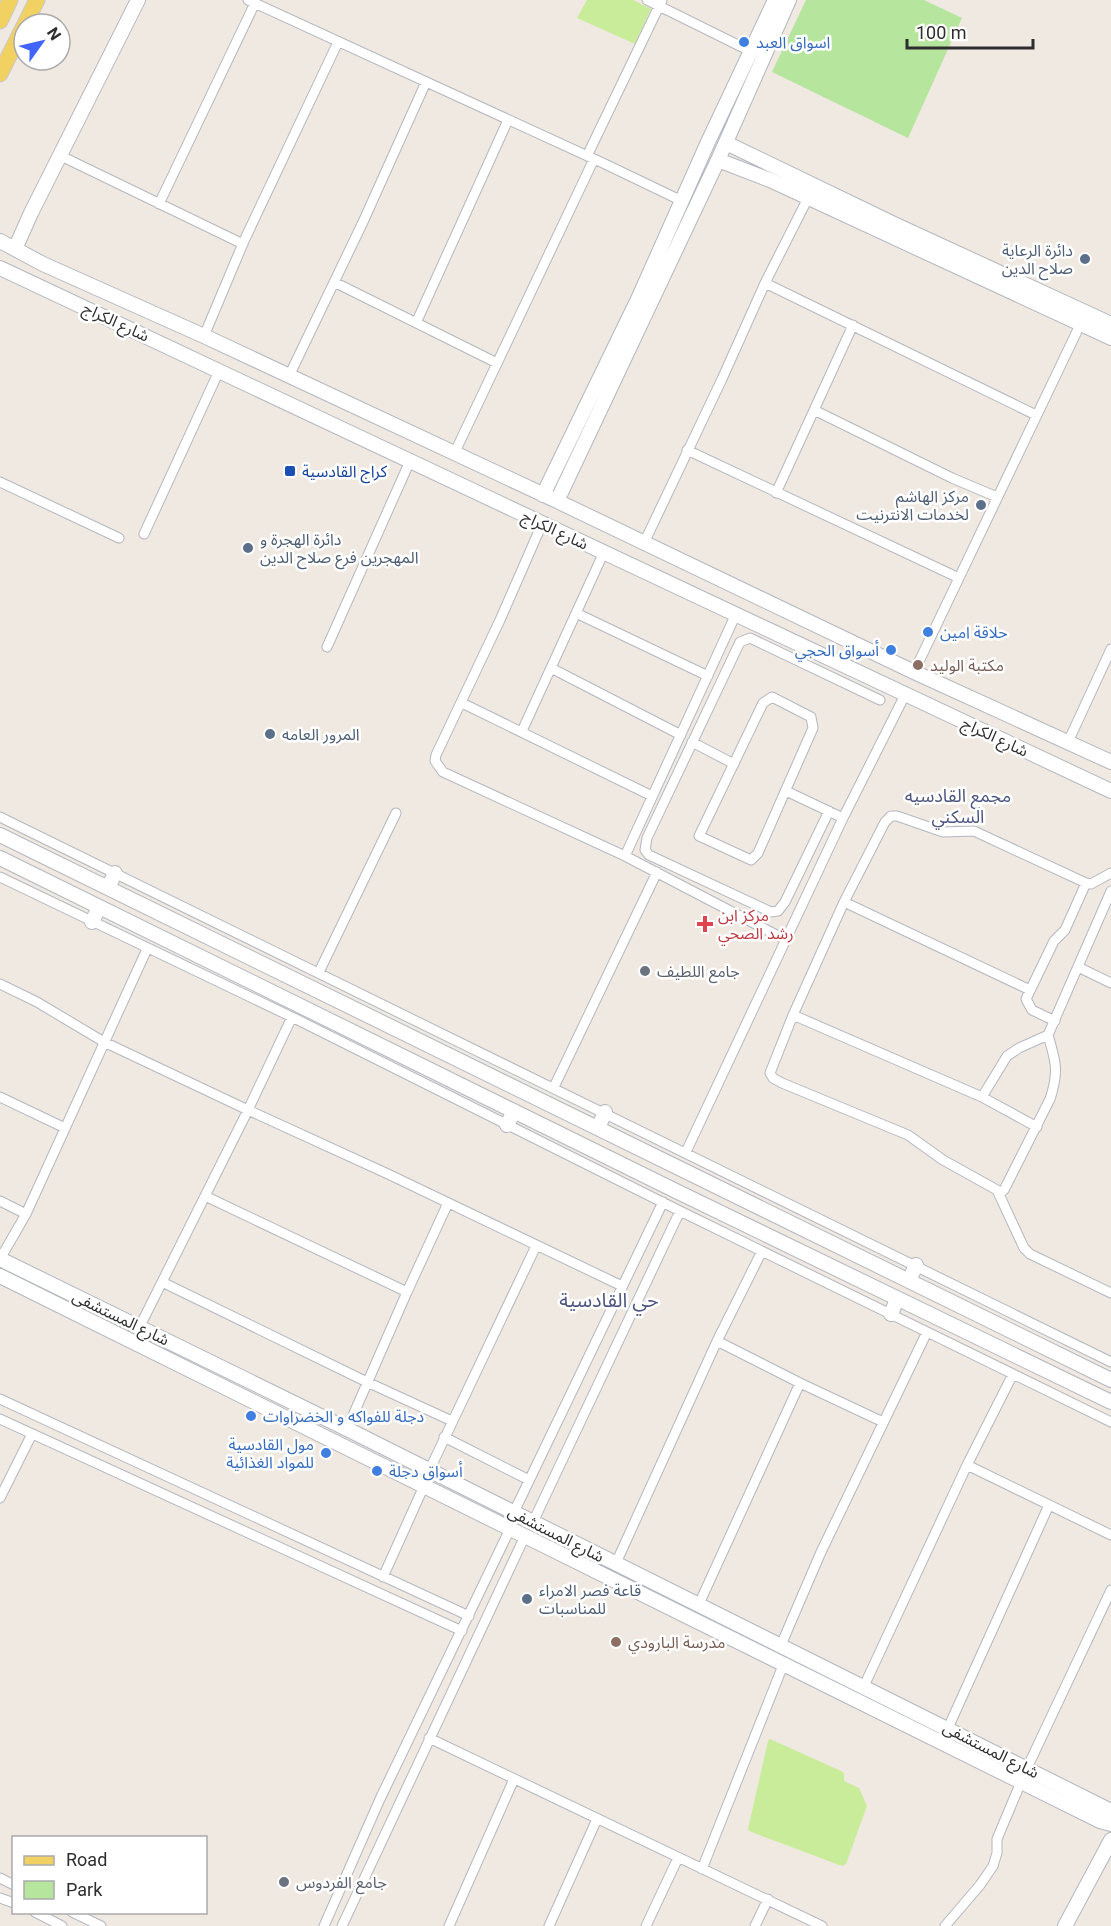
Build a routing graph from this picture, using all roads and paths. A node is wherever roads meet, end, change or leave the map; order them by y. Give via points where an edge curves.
1 (10, 0) edge
2 (138, 0) edge
3 (647, 0) edge
4 (789, 0) edge
5 (251, 2) edge
6 (661, 3) edge
7 (774, 10) edge
8 (0, 21) edge
9 (338, 42) junction
10 (12, 50) edge
11 (750, 51) junction
12 (0, 74) edge
13 (426, 82) junction
14 (508, 120) junction
15 (726, 143) junction
16 (60, 156) junction
17 (591, 158) junction
18 (718, 160) junction
19 (773, 174) junction
20 (808, 198) junction
21 (682, 201) junction
22 (159, 204) junction
23 (0, 241) edge
24 (243, 244) junction
25 (15, 249) junction
26 (0, 268) edge
27 (334, 282) junction
28 (765, 283) junction
29 (1017, 288) junction
30 (1037, 297) junction
31 (644, 300) junction
32 (416, 323) junction
33 (1111, 324) edge
34 (1080, 325) junction
35 (853, 326) junction
36 (204, 336) junction
37 (1111, 338) edge
38 (497, 363) junction
39 (219, 371) junction
40 (289, 376) junction
41 (814, 410) junction
42 (1036, 415) junction
43 (398, 427) junction
44 (388, 450) junction
45 (687, 450) junction
46 (454, 454) junction
47 (410, 461) junction
48 (0, 482) edge
49 (776, 493) junction
50 (543, 495) junction
51 (997, 497) junction
52 (557, 501) junction
53 (542, 524) junction
54 (144, 534) dead end
55 (119, 538) dead end
56 (644, 543) junction
57 (604, 552) junction
58 (959, 578) junction
59 (576, 612) junction
60 (736, 614) junction
61 (327, 647) dead end
62 (1111, 649) edge
63 (551, 668) junction
64 (914, 672) junction
65 (708, 676) junction
66 (905, 695) junction
67 (880, 700) dead end
68 (462, 703) junction
69 (522, 731) junction
70 (681, 735) junction
71 (692, 742) junction
72 (1068, 742) junction
73 (1110, 761) edge
74 (734, 764) junction
75 (1105, 788) edge
76 (786, 791) junction
77 (652, 796) junction
78 (829, 811) junction
79 (396, 813) dead end
80 (0, 817) edge
81 (843, 818) junction
82 (0, 835) edge
83 (625, 856) junction
84 (0, 858) edge
85 (657, 872) junction
86 (115, 873) junction
87 (1111, 873) edge
88 (0, 877) edge
89 (1086, 883) junction
90 (108, 888) junction
91 (1111, 891) edge
92 (844, 902) junction
93 (99, 907) junction
94 (92, 922) junction
95 (786, 940) junction
96 (147, 949) junction
97 (261, 963) junction
98 (1078, 967) junction
99 (319, 972) junction
100 (252, 981) junction
101 (1111, 983) edge
102 (0, 984) edge
103 (1030, 990) junction
104 (793, 1015) junction
105 (292, 1017) junction
106 (1055, 1021) junction
107 (1048, 1035) junction
108 (104, 1042) junction
109 (554, 1087) junction
110 (0, 1097) edge
111 (982, 1097) junction
112 (248, 1110) junction
113 (514, 1111) junction
114 (605, 1112) junction
115 (507, 1125) junction
116 (1037, 1127) junction
117 (65, 1128) junction
118 (598, 1128) junction
119 (686, 1152) junction
120 (997, 1191) junction
121 (205, 1196) junction
122 (741, 1199) junction
123 (0, 1202) edge
124 (663, 1202) junction
125 (448, 1203) junction
126 (680, 1211) junction
127 (26, 1214) junction
128 (732, 1218) junction
129 (536, 1246) junction
130 (762, 1251) junction
131 (0, 1259) edge
132 (916, 1265) junction
133 (0, 1276) edge
134 (909, 1281) junction
135 (162, 1282) junction
136 (622, 1286) junction
137 (407, 1293) junction
138 (1111, 1293) edge
139 (897, 1299) junction
140 (891, 1314) junction
141 (139, 1328) junction
142 (927, 1332) junction
143 (717, 1341) junction
144 (1111, 1362) edge
145 (1013, 1374) junction
146 (1111, 1380) edge
147 (366, 1382) junction
148 (800, 1383) junction
149 (573, 1388) junction
150 (592, 1396) junction
151 (0, 1399) edge
152 (283, 1399) junction
153 (1111, 1402) edge
154 (275, 1413) junction
155 (0, 1419) edge
156 (452, 1421) junction
157 (883, 1422) junction
158 (1111, 1422) edge
159 (347, 1429) junction
160 (32, 1434) junction
161 (444, 1437) junction
162 (967, 1465) junction
163 (429, 1471) junction
164 (529, 1480) junction
165 (424, 1486) junction
166 (0, 1498) edge
167 (227, 1505) junction
168 (1048, 1505) junction
169 (514, 1512) junction
170 (220, 1519) junction
171 (533, 1522) junction
172 (510, 1529) junction
173 (1111, 1535) edge
174 (525, 1536) junction
175 (616, 1563) junction
176 (383, 1577) junction
177 (1111, 1590) edge
178 (699, 1604) junction
179 (468, 1616) junction
180 (739, 1624) junction
181 (462, 1631) junction
182 (733, 1638) junction
183 (780, 1645) junction
184 (784, 1663) junction
185 (864, 1686) junction
186 (426, 1704) junction
187 (441, 1712) junction
188 (948, 1728) junction
189 (429, 1738) junction
190 (980, 1744) junction
191 (973, 1758) junction
192 (1027, 1768) junction
193 (514, 1779) junction
194 (1021, 1782) junction
195 (380, 1799) junction
196 (397, 1806) junction
197 (1111, 1811) edge
198 (597, 1819) junction
199 (1111, 1824) edge
200 (1111, 1840) edge
201 (678, 1858) junction
202 (702, 1869) junction
203 (768, 1899) junction
204 (76, 1914) edge
205 (49, 1915) edge
206 (62, 1926) edge
207 (101, 1926) edge
208 (324, 1926) edge
209 (342, 1926) edge
210 (449, 1926) edge
211 (549, 1926) edge
212 (646, 1926) edge
213 (755, 1926) edge
214 (822, 1926) edge
215 (945, 1926) edge
216 (1065, 1926) edge

1 - 8 main road
2 - 16 street
3 - 6 street
4 - 7 street
5 - 9 street
5 - 22 street
6 - 11 street
6 - 17 street
7 - 11 street
7 - 15 street
9 - 13 street
9 - 24 street
10 - 12 main road
11 - 21 street
13 - 14 street
13 - 27 street
14 - 17 street
14 - 32 street
15 - 18 street
15 - 19 street
16 - 22 street
16 - 25 street
17 - 21 street
17 - 38 street
18 - 19 street
18 - 31 street
19 - 20 street
19 - 29 street
20 - 28 street
20 - 29 street
21 - 31 street
22 - 24 street
23 - 25 street
24 - 36 street
25 - 36 street
26 - 39 street, شارع الكراج
27 - 32 street
27 - 40 street
28 - 35 street
28 - 45 street
29 - 30 street
30 - 33 street
30 - 34 street
31 - 50 street
31 - 52 street
32 - 38 street
34 - 37 street
34 - 42 street
35 - 41 street
35 - 42 street
36 - 40 street
38 - 46 street
39 - 44 street, شارع الكراج
39 - 54 street
40 - 43 street
41 - 49 street
41 - 51 street
42 - 51 street
43 - 44 street
43 - 46 street
44 - 47 street, شارع الكراج
45 - 49 street
45 - 56 street
46 - 50 street
47 - 53 street, شارع الكراج
47 - 61 street
48 - 55 street
49 - 58 street
50 - 52 street
51 - 58 street
52 - 56 street
53 - 57 street, شارع الكراج
53 - 68 street
56 - 64 street
57 - 59 street
57 - 60 street, شارع الكراج
58 - 64 street
59 - 63 street
59 - 65 street
60 - 65 street
60 - 66 street, شارع الكراج
62 - 72 street
63 - 69 street
63 - 70 street
64 - 72 street
65 - 70 street
66 - 75 street, شارع الكراج
66 - 81 street
67 - 71 street via 745,639 740,642
68 - 69 street
68 - 83 street via 436,755 435,761 443,772
69 - 77 street
70 - 77 street
71 - 74 street
71 - 78 street via 647,838 645,850 649,855 771,912 778,911
72 - 73 street
73 - 75 street
74 - 76 street via 767,698 804,712 811,717 813,728
74 - 76 street via 699,836 751,860 758,853
76 - 78 street
77 - 83 street
78 - 81 street
79 - 99 street
80 - 86 street
81 - 95 street
82 - 90 street
83 - 85 street
84 - 93 street
85 - 95 street
85 - 109 street
86 - 90 street
86 - 99 street
87 - 89 street
88 - 94 street
89 - 92 street via 974,831 943,832 891,816
89 - 103 street via 1065,930 1054,940
90 - 97 street
91 - 98 street
92 - 103 street
92 - 104 street
93 - 94 street
93 - 100 street
94 - 96 street
95 - 119 street
96 - 105 street
96 - 108 street
97 - 100 street
97 - 118 street
98 - 101 street
98 - 106 street
99 - 109 street
100 - 113 street
102 - 108 street
103 - 106 street via 1026,999 1032,1010
104 - 111 street
104 - 120 street via 770,1073 773,1078 908,1135
105 - 112 street
105 - 115 street
106 - 107 street
107 - 111 street via 1007,1056
107 - 116 street via 1057,1066 1055,1084
108 - 112 street
108 - 117 street
109 - 114 street
110 - 117 street
111 - 116 street
112 - 121 street
112 - 125 street
113 - 115 street
113 - 128 street
114 - 118 street
114 - 119 street
115 - 124 street
116 - 120 street via 1004,1190
117 - 127 street
118 - 122 street
119 - 132 street
120 - 138 street via 1023,1248
121 - 135 street
121 - 137 street
122 - 128 street
122 - 134 street
123 - 127 street
124 - 126 street
124 - 136 street
125 - 129 street
125 - 137 street
126 - 130 street
126 - 150 street
127 - 131 street
128 - 139 street
129 - 136 street
129 - 156 street
130 - 140 street
130 - 143 street
131 - 141 street, شارع المستشفى
132 - 134 street
132 - 144 street
133 - 154 street, شارع المستشفى
134 - 146 street
135 - 141 street
135 - 147 street
136 - 149 street
137 - 147 street
139 - 140 street
139 - 153 street
140 - 142 street
141 - 152 street, شارع المستشفى
142 - 145 street
142 - 157 street
143 - 148 street
143 - 175 street
145 - 158 street
145 - 162 street
147 - 156 street
147 - 159 street
148 - 157 street
148 - 178 street
149 - 150 street
149 - 164 street
150 - 171 street
151 - 167 street
152 - 154 street
152 - 159 street, شارع المستشفى
154 - 165 street, شارع المستشفى
155 - 160 street
156 - 161 street
157 - 183 street
159 - 163 street, شارع المستشفى
160 - 166 street
160 - 170 street
161 - 163 street
161 - 164 street
162 - 168 street
162 - 185 street
163 - 169 street, شارع المستشفى
164 - 169 street
165 - 172 street, شارع المستشفى
165 - 176 street
167 - 170 street
167 - 176 street
168 - 173 street
168 - 188 street
169 - 171 street, شارع المستشفى
170 - 181 street
171 - 175 street, شارع المستشفى
172 - 174 street, شارع المستشفى
172 - 179 street
174 - 182 street, شارع المستشفى
174 - 187 street
175 - 178 street, شارع المستشفى
176 - 179 street
177 - 192 street
178 - 180 street, شارع المستشفى
179 - 181 street
180 - 182 street
180 - 183 street, شارع المستشفى
181 - 186 street
182 - 184 street, شارع المستشفى
183 - 185 street, شارع المستشفى
184 - 191 street, شارع المستشفى
184 - 202 street
185 - 188 street, شارع المستشفى
186 - 187 street
186 - 195 street
187 - 189 street
188 - 190 street, شارع المستشفى
189 - 193 street
189 - 196 street
190 - 191 street
190 - 192 street, شارع المستشفى
191 - 194 street, شارع المستشفى
192 - 197 street, شارع المستشفى
193 - 198 street
193 - 210 street
194 - 199 street, شارع المستشفى
194 - 215 street via 997,1839 993,1866
195 - 196 street
195 - 208 street
196 - 209 street
198 - 201 street
198 - 211 street
200 - 216 street
201 - 202 street
201 - 212 street
202 - 203 street
203 - 213 street
203 - 214 street
204 - 207 street
205 - 206 street

